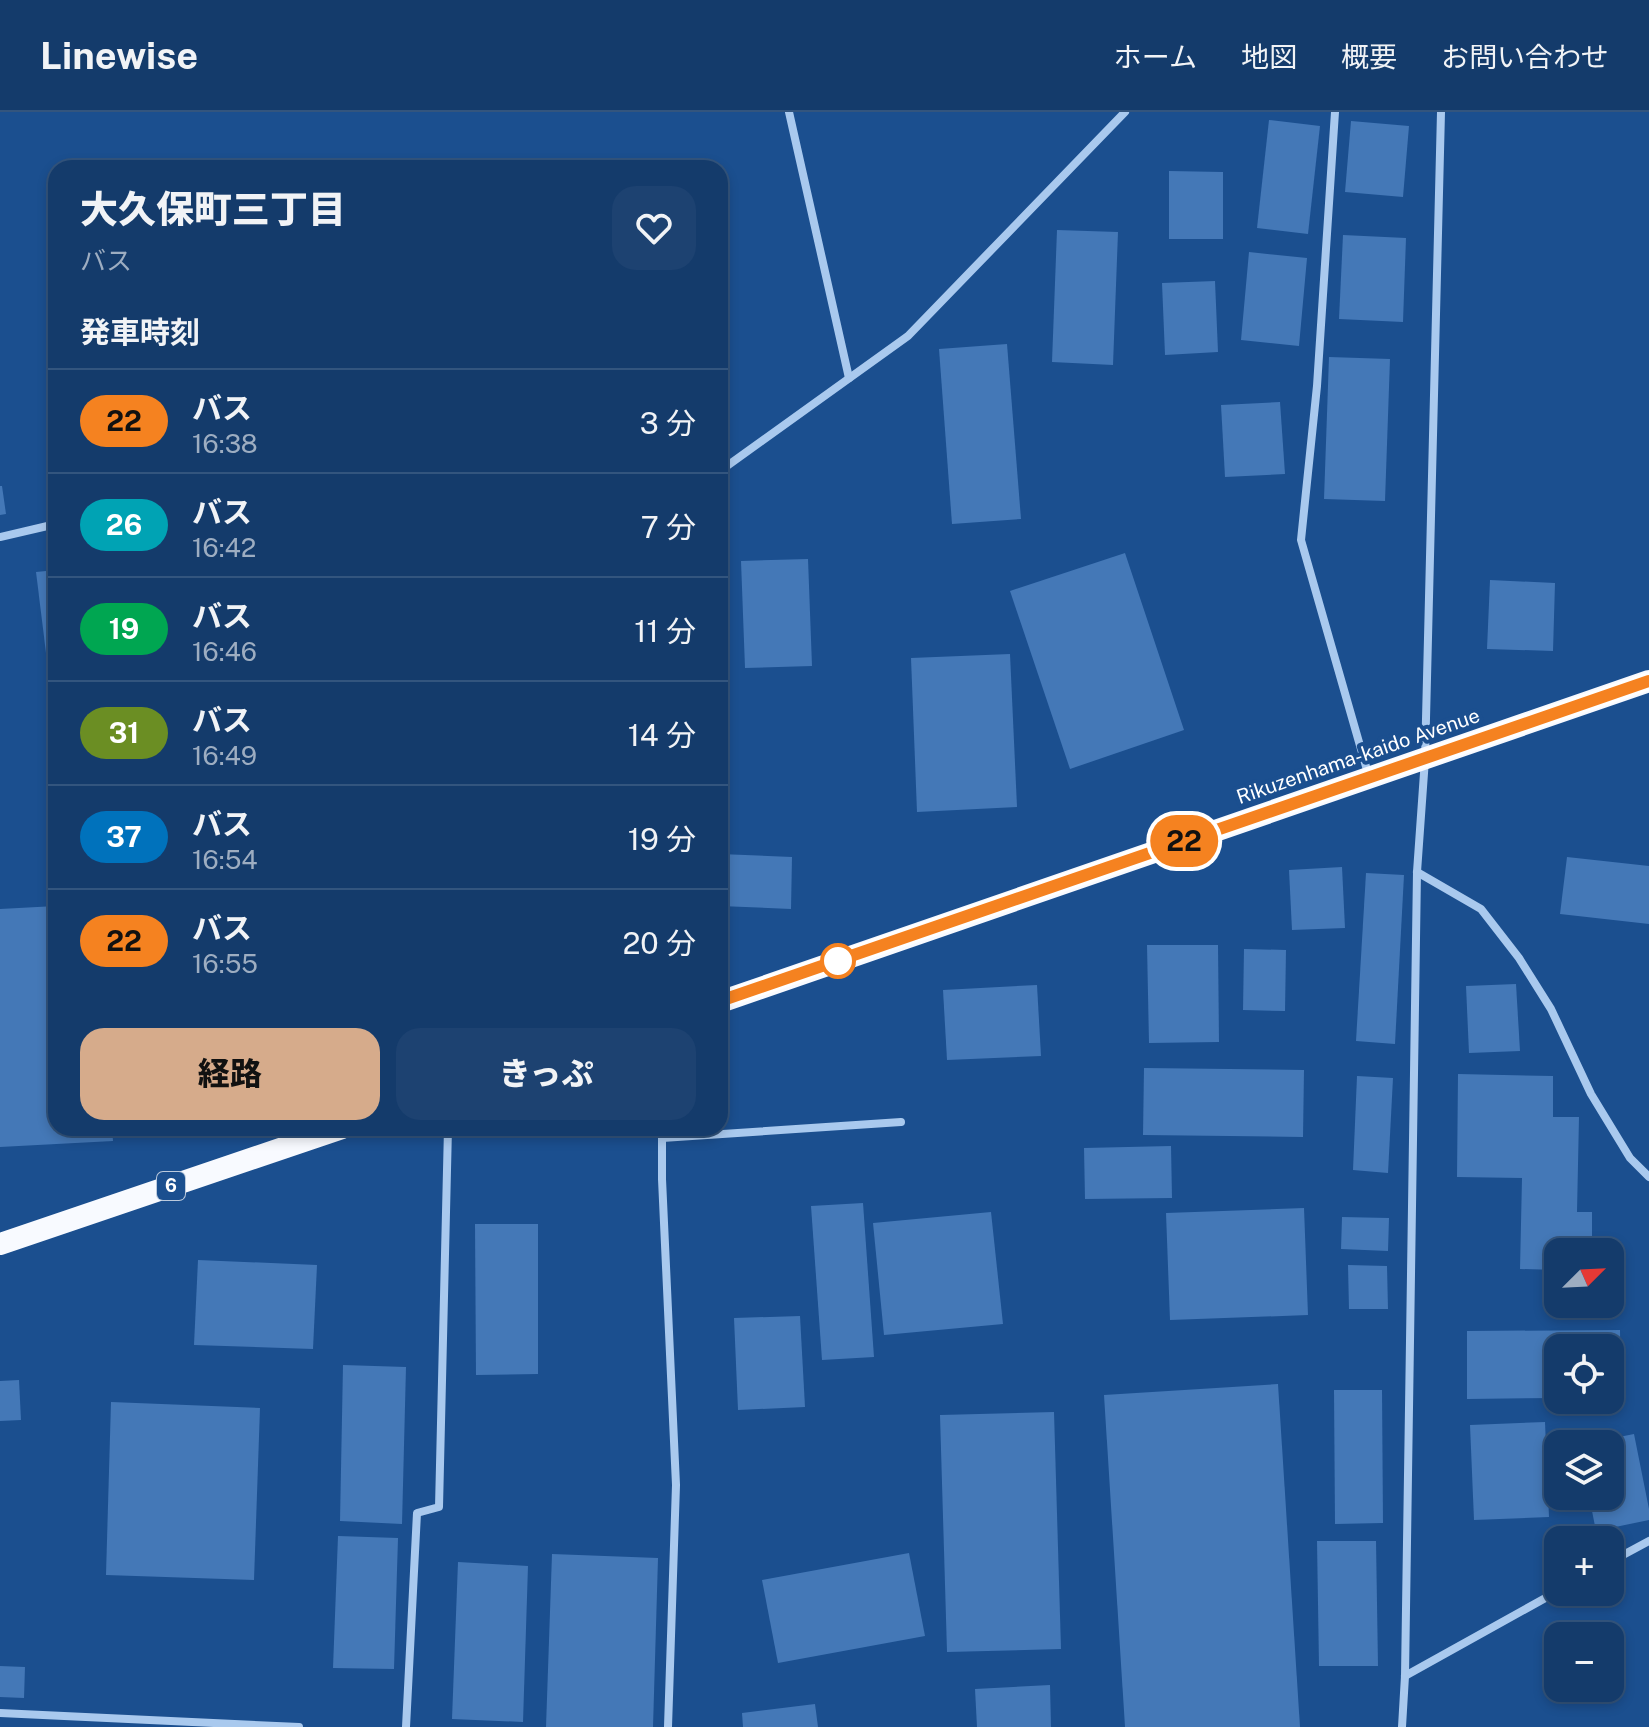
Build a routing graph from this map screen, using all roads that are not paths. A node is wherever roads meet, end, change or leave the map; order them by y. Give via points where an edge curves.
1 (789, 112) edge
2 (1125, 112) edge
3 (1335, 112) edge
4 (1441, 112) edge
5 (849, 378) junction
6 (728, 465) edge
7 (48, 526) edge
8 (0, 537) edge
9 (1649, 681) edge
10 (1425, 759) junction
11 (1369, 777) junction
12 (1417, 872) junction
13 (728, 999) edge
14 (901, 1122) dead end
15 (728, 1134) edge
16 (318, 1136) edge
17 (448, 1136) edge
18 (692, 1136) edge
19 (662, 1138) joint
20 (1649, 1177) edge
21 (0, 1244) edge
22 (1649, 1541) edge
23 (1624, 1554) edge
24 (1544, 1599) edge
25 (1405, 1676) junction
26 (0, 1713) edge
27 (299, 1727) edge
28 (406, 1727) edge
29 (668, 1727) edge
30 (1402, 1727) edge

1 - 5 street
2 - 5 street via 908,336
3 - 11 street via 1301,540
4 - 10 street
5 - 6 street
7 - 8 street
9 - 10 highway, Rikuzenhama-kaido Avenue
10 - 11 highway, Rikuzenhama-kaido Avenue
10 - 12 street
11 - 13 highway, Rikuzenhama-kaido Avenue
12 - 20 street via 1481,909 1519,958 1551,1009 1591,1094 1630,1158
12 - 25 street
14 - 15 street
16 - 21 highway, 6
17 - 28 street via 439,1507 417,1513
18 - 19 street
19 - 29 street via 676,1485
22 - 23 street
24 - 25 street
25 - 30 street
26 - 27 street

